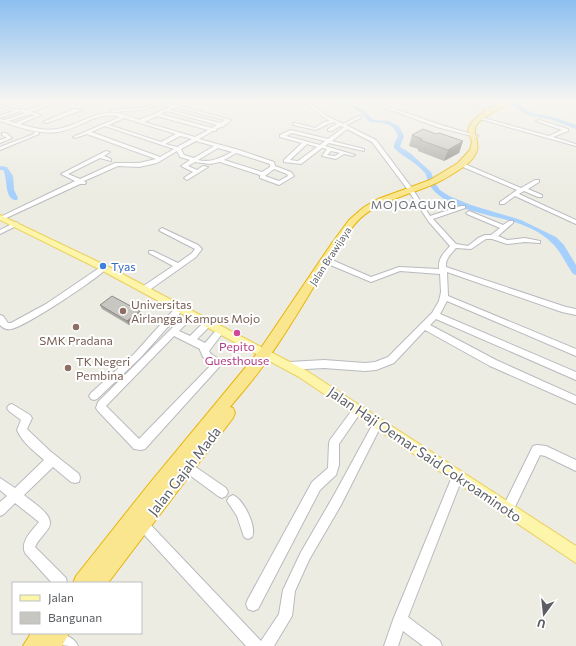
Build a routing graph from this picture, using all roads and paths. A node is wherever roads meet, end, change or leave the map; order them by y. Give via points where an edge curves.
1 (34, 131) edge
2 (53, 131) edge
3 (125, 131) edge
4 (171, 131) edge
5 (176, 131) edge
6 (212, 131) edge
7 (291, 131) edge
8 (292, 131) edge
9 (339, 131) edge
10 (355, 131) edge
11 (457, 131) edge
12 (475, 131) edge
13 (530, 131) edge
14 (563, 131) edge
15 (86, 132) joint
16 (38, 133) junction
17 (4, 134) dead end
18 (180, 134) junction
19 (474, 136) junction
20 (75, 137) dead end
21 (550, 137) junction
22 (199, 138) junction
23 (329, 142) junction
24 (306, 143) junction
25 (161, 144) junction
26 (576, 145) edge
27 (0, 146) edge
28 (218, 146) junction
29 (321, 147) junction
30 (330, 149) junction
31 (362, 150) dead end
32 (108, 152) dead end
33 (238, 152) junction
34 (180, 153) junction
35 (343, 153) junction
36 (353, 155) dead end
37 (99, 156) junction
38 (164, 158) junction
39 (109, 160) dead end
40 (192, 161) junction
41 (224, 161) junction
42 (465, 166) junction
43 (205, 167) junction
44 (273, 167) junction
45 (197, 172) junction
46 (263, 174) junction
47 (186, 178) dead end
48 (537, 181) dead end
49 (81, 183) junction
50 (429, 185) junction
51 (522, 190) junction
52 (411, 191) junction
53 (515, 194) junction
54 (540, 196) dead end
55 (502, 202) dead end
56 (463, 208) dead end
57 (469, 213) dead end
58 (3, 218) edge
59 (429, 218) junction
60 (511, 222) dead end
61 (576, 222) edge
62 (16, 224) junction
63 (505, 228) junction
64 (162, 230) dead end
65 (0, 232) edge
66 (493, 237) junction
67 (538, 242) dead end
68 (454, 246) junction
69 (151, 252) dead end
70 (330, 262) junction
71 (178, 266) junction
72 (104, 268) junction
73 (442, 270) junction
74 (314, 285) junction
75 (145, 289) junction
76 (444, 297) junction
77 (180, 308) junction
78 (576, 312) edge
79 (192, 314) junction
80 (434, 315) junction
81 (0, 318) edge
82 (208, 323) junction
83 (424, 326) junction
84 (221, 330) junction
85 (174, 332) junction
86 (191, 340) junction
87 (205, 347) junction
88 (576, 353) edge
89 (267, 357) junction
90 (289, 366) junction
91 (576, 376) edge
92 (94, 396) dead end
93 (576, 400) edge
94 (12, 408) dead end
95 (358, 409) junction
96 (378, 423) junction
97 (52, 460) junction
98 (183, 463) junction
99 (576, 466) edge
100 (458, 476) junction
101 (75, 478) dead end
102 (0, 483) edge
103 (222, 492) dead end
104 (14, 495) junction
105 (233, 501) dead end
106 (508, 509) junction
107 (0, 510) edge
108 (142, 524) junction
109 (248, 533) dead end
110 (116, 550) junction
111 (576, 555) edge
112 (60, 582) edge
113 (84, 582) edge
114 (97, 582) edge
115 (253, 604) dead end
116 (400, 620) junction
117 (56, 639) edge
118 (34, 646) edge
119 (256, 646) edge
120 (266, 646) edge
121 (391, 646) edge
122 (435, 646) edge

1 - 16 street
2 - 16 street
3 - 25 street
4 - 18 street
5 - 22 street
6 - 22 street
7 - 24 street via 282,136
8 - 23 street
9 - 23 street
10 - 52 street via 375,142
11 - 19 street
12 - 19 highway, Jalan Brawijaya
13 - 21 street
14 - 21 street
15 - 20 street
15 - 38 street
16 - 27 street
17 - 27 street via 10,138
18 - 22 street
18 - 25 street
19 - 42 highway, Jalan Brawijaya via 478,141 477,151
19 - 50 highway, Jalan Brawijaya via 475,145 467,160
21 - 26 street
22 - 28 street
22 - 34 street
23 - 29 street
23 - 31 street
24 - 29 street
24 - 29 street via 286,161 298,164
25 - 34 street
28 - 33 street
28 - 40 street
29 - 30 street
30 - 35 street
30 - 35 street via 324,156 336,158
32 - 37 street
33 - 41 street
33 - 44 street via 270,162
34 - 38 street
34 - 40 street
35 - 36 street
37 - 39 street
37 - 49 street via 64,174
38 - 49 street via 157,164 147,166 118,166
40 - 41 street
40 - 43 street
40 - 45 street via 184,166
41 - 43 street
41 - 46 street
42 - 50 highway, Jalan Brawijaya via 448,178
42 - 51 street
43 - 45 street
44 - 46 street
44 - 46 street via 291,176 280,183 262,177
45 - 47 street
48 - 51 street
49 - 58 street
50 - 52 highway, Jalan Brawijaya
51 - 53 street
51 - 54 street
52 - 59 street
52 - 70 highway, Jalan Brawijaya via 382,203 364,216
52 - 74 highway, Jalan Brawijaya via 381,201 360,214 344,231
53 - 55 street
53 - 61 street
56 - 59 street
57 - 63 street
58 - 62 main road, Jalan Haji Oemar Said Cokroaminoto
59 - 68 street
60 - 63 street
62 - 65 street
62 - 72 main road, Jalan Haji Oemar Said Cokroaminoto
63 - 66 street
64 - 71 street via 199,249
66 - 67 street via 507,242
66 - 68 street via 480,238 469,248
68 - 73 street via 444,258
69 - 71 street
70 - 73 street via 371,280 399,269
70 - 74 highway, Jalan Brawijaya
71 - 75 street
72 - 75 main road, Jalan Haji Oemar Said Cokroaminoto
72 - 81 street via 24,320 7,326
73 - 76 street
73 - 78 street
74 - 89 highway, Jalan Brawijaya
75 - 77 main road, Jalan Haji Oemar Said Cokroaminoto
76 - 80 street
76 - 88 street
77 - 79 main road, Jalan Haji Oemar Said Cokroaminoto
77 - 92 street via 138,355
79 - 82 main road, Jalan Haji Oemar Said Cokroaminoto
79 - 85 street
80 - 83 street
80 - 91 street
82 - 84 main road, Jalan Haji Oemar Said Cokroaminoto
82 - 86 street
83 - 90 street via 398,354 380,365
83 - 93 street via 493,363
84 - 87 street
84 - 89 main road, Jalan Haji Oemar Said Cokroaminoto
85 - 86 street
85 - 87 street via 101,405 101,408 138,445 141,445 217,364 217,361 204,352
86 - 87 street
89 - 90 main road, Jalan Haji Oemar Said Cokroaminoto
89 - 98 highway, Jalan Gajah Mada
89 - 98 highway, Jalan Brawijaya via 254,368
90 - 95 main road, Jalan Haji Oemar Said Cokroaminoto
94 - 97 street via 27,418 22,432
95 - 96 main road, Jalan Haji Oemar Said Cokroaminoto
95 - 115 street via 334,444 332,471 313,490
96 - 100 main road, Jalan Haji Oemar Said Cokroaminoto
96 - 120 street via 305,556 289,590 285,616
97 - 101 street
97 - 104 street
98 - 103 street
98 - 108 highway, Jalan Gajah Mada
98 - 110 highway
99 - 106 street via 546,450 537,450
100 - 106 main road, Jalan Haji Oemar Said Cokroaminoto
100 - 116 street
102 - 104 street
104 - 107 street
104 - 112 street via 45,520 45,524 30,543 29,549
105 - 109 street via 242,513
106 - 111 main road, Jalan Haji Oemar Said Cokroaminoto
108 - 110 highway, Jalan Gajah Mada
108 - 119 street
110 - 113 highway
110 - 114 highway, Jalan Gajah Mada
116 - 121 street
116 - 122 street
117 - 118 highway

